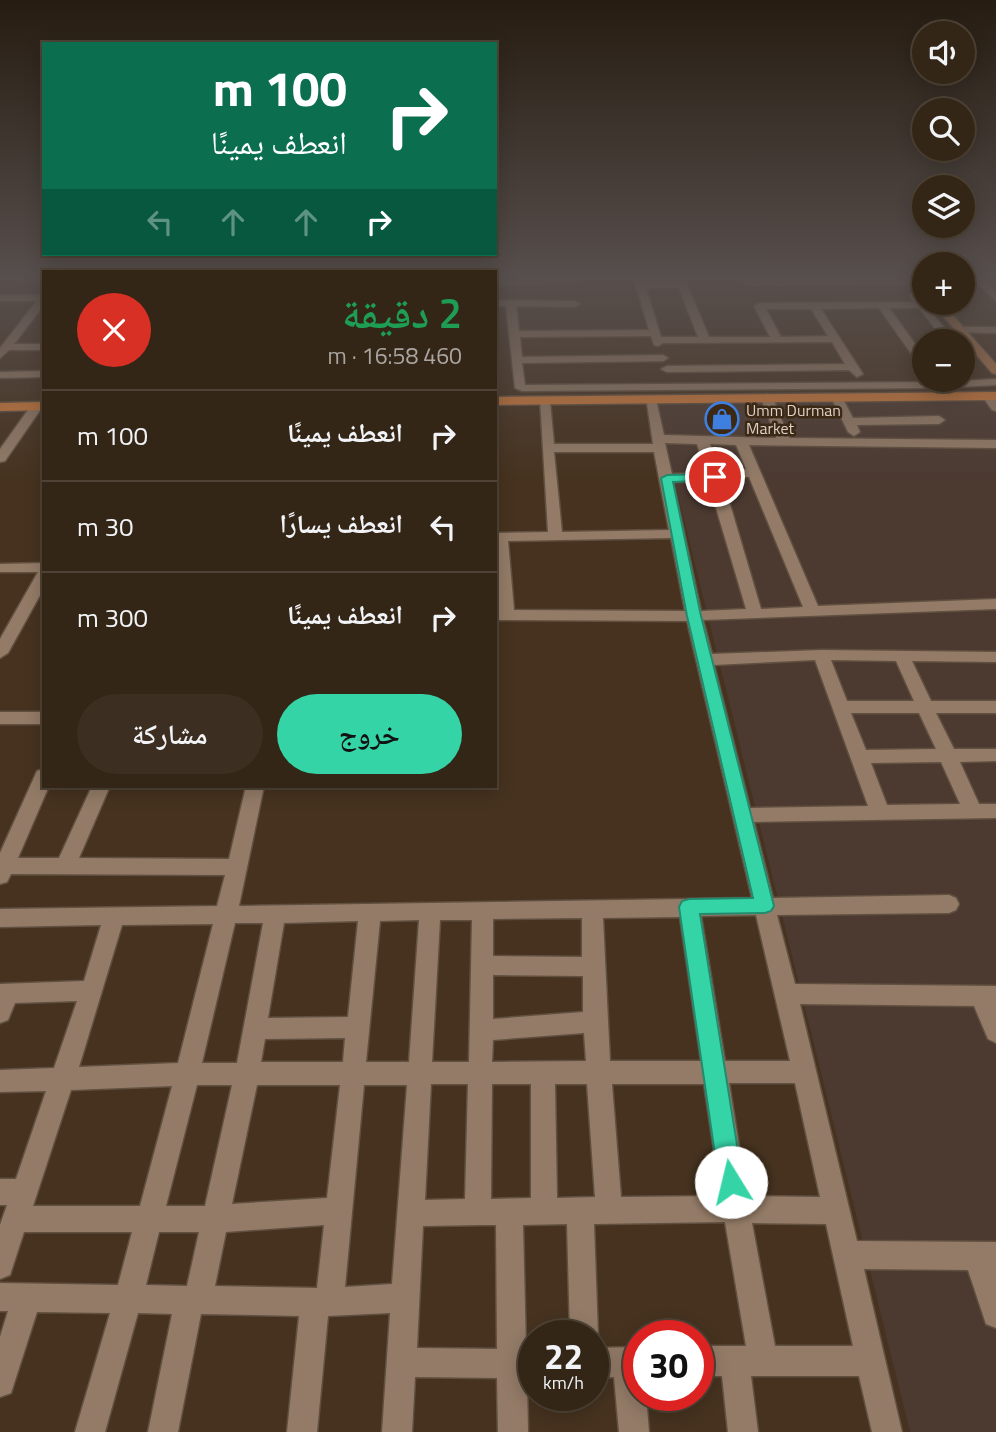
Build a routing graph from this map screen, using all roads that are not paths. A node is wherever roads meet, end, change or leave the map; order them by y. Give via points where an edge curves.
1 (515, 346) edge
2 (659, 346) edge
3 (839, 346) edge
4 (42, 347) edge
5 (3, 351) edge
6 (993, 358) edge
7 (517, 360) junction
8 (665, 363) junction
9 (853, 367) junction
10 (996, 371) edge
11 (0, 374) edge
12 (42, 374) edge
13 (975, 382) edge
14 (996, 382) edge
15 (912, 384) edge
16 (865, 386) junction
17 (677, 393) junction
18 (538, 397) junction
19 (837, 397) junction
20 (926, 397) junction
21 (767, 398) junction
22 (650, 399) junction
23 (993, 400) edge
24 (497, 401) edge
25 (41, 406) edge
26 (0, 407) edge
27 (939, 420) junction
28 (849, 422) junction
29 (702, 439) junction
30 (740, 439) junction
31 (784, 442) junction
32 (659, 444) junction
33 (861, 444) junction
34 (955, 444) junction
35 (994, 446) edge
36 (550, 448) junction
37 (0, 458) edge
38 (754, 473) junction
39 (715, 475) junction
40 (667, 478) junction
41 (679, 534) junction
42 (498, 537) edge
43 (555, 537) junction
44 (0, 568) edge
45 (42, 568) edge
46 (37, 597) edge
47 (996, 604) edge
48 (811, 610) junction
49 (755, 613) junction
50 (501, 615) edge
51 (694, 616) junction
52 (2, 646) edge
53 (821, 655) junction
54 (901, 656) junction
55 (705, 660) junction
56 (993, 661) edge
57 (841, 707) junction
58 (996, 707) edge
59 (926, 708) junction
60 (0, 718) edge
61 (42, 718) edge
62 (947, 755) junction
63 (996, 755) edge
64 (860, 757) junction
65 (42, 780) edge
66 (100, 788) edge
67 (255, 788) edge
68 (973, 811) junction
69 (996, 811) edge
70 (880, 812) junction
71 (743, 815) junction
72 (66, 866) junction
73 (238, 867) junction
74 (1, 870) edge
75 (949, 904) dead end
76 (765, 906) junction
77 (689, 907) junction
78 (592, 909) junction
79 (483, 911) junction
80 (370, 912) junction
81 (430, 912) junction
82 (275, 915) junction
83 (114, 917) junction
84 (225, 917) junction
85 (0, 918) edge
86 (483, 965) junction
87 (593, 967) junction
88 (93, 991) junction
89 (786, 994) junction
90 (989, 996) edge
91 (3, 1000) edge
92 (595, 1022) junction
93 (359, 1027) junction
94 (255, 1029) junction
95 (483, 1030) junction
96 (996, 1032) edge
97 (714, 1072) junction
98 (805, 1072) junction
99 (482, 1073) junction
100 (543, 1073) junction
101 (598, 1073) junction
102 (186, 1074) junction
103 (247, 1074) junction
104 (353, 1074) junction
105 (421, 1074) junction
106 (62, 1080) junction
107 (0, 1081) edge
108 (12, 1192) edge
109 (736, 1209) junction
110 (337, 1211) junction
111 (610, 1211) junction
112 (835, 1211) junction
113 (580, 1212) junction
114 (410, 1213) junction
115 (544, 1213) junction
116 (478, 1214) junction
117 (509, 1214) junction
118 (16, 1219) junction
119 (214, 1219) junction
120 (148, 1220) junction
121 (845, 1255) junction
122 (987, 1256) edge
123 (0, 1265) edge
124 (13, 1297) edge
125 (405, 1298) junction
126 (128, 1300) junction
127 (193, 1302) junction
128 (322, 1302) junction
129 (996, 1314) edge
130 (518, 1320) edge
131 (584, 1320) edge
132 (714, 1361) edge
133 (869, 1361) junction
134 (401, 1362) junction
135 (749, 1362) junction
136 (518, 1365) edge
137 (0, 1382) edge
138 (518, 1395) edge
139 (634, 1411) edge
140 (90, 1432) edge
141 (163, 1432) edge
142 (302, 1432) edge
143 (397, 1432) edge
144 (513, 1432) edge
145 (634, 1432) edge
146 (743, 1432) edge
147 (887, 1432) edge

1 - 7 street
2 - 8 street
3 - 9 street
4 - 5 street
6 - 10 main road
7 - 8 street
7 - 18 street via 519,388
8 - 9 street
8 - 17 street
9 - 16 street
11 - 12 street
13 - 14 street
15 - 16 street
16 - 17 street
17 - 18 street
17 - 21 highway
17 - 22 highway
18 - 22 highway
18 - 24 highway
18 - 36 street
19 - 20 highway
19 - 21 highway
19 - 28 street
20 - 23 highway
20 - 27 street
21 - 31 street
22 - 32 street
25 - 26 highway
25 - 37 street
27 - 28 street
27 - 34 street
28 - 33 street
29 - 30 street
29 - 32 street
29 - 39 street
30 - 31 street
30 - 38 street
31 - 33 street
32 - 36 street
32 - 40 street
33 - 34 street
34 - 35 street
36 - 43 street
38 - 39 street
38 - 48 street
39 - 40 street
39 - 49 street
40 - 41 street
41 - 43 street
41 - 51 street
42 - 43 street
42 - 50 street
44 - 45 street
46 - 52 street
47 - 48 street
48 - 49 street
49 - 51 street
50 - 51 street
51 - 55 street
53 - 54 street
53 - 55 street
53 - 57 street
54 - 56 street
54 - 59 street
55 - 71 street
57 - 59 street
57 - 64 street
58 - 59 street
59 - 62 street
60 - 61 street
62 - 63 street
62 - 64 street
62 - 68 street
64 - 70 street
65 - 74 street
66 - 72 street
67 - 73 street
68 - 69 street
68 - 70 street
70 - 71 street
71 - 76 street
72 - 73 street
72 - 74 street
73 - 84 street
75 - 76 street
76 - 77 street
76 - 89 street
77 - 78 street
77 - 97 street
78 - 79 street
78 - 87 street
79 - 81 street
79 - 86 street
80 - 81 street
80 - 82 street
80 - 93 street
81 - 105 street
82 - 84 street
82 - 94 street
83 - 84 street
83 - 85 street
83 - 88 street
84 - 102 street
86 - 87 street
86 - 95 street
87 - 92 street
88 - 91 street
88 - 106 street
89 - 90 street
89 - 98 street
90 - 96 street
92 - 95 street
92 - 101 street
93 - 94 street
93 - 104 street
94 - 103 street
95 - 99 street
97 - 98 street
97 - 101 street
97 - 109 street
98 - 112 street
99 - 100 street
99 - 105 street
99 - 116 street
100 - 101 street
100 - 115 street
101 - 111 street
102 - 103 street
102 - 106 street
102 - 120 street
103 - 104 street
103 - 119 street
104 - 105 street
104 - 110 street
105 - 114 street
106 - 107 street
106 - 108 street
108 - 118 street
109 - 111 street
109 - 112 street
109 - 135 street
110 - 119 street
110 - 128 street
111 - 113 street
112 - 121 street
113 - 115 street
113 - 131 street
114 - 116 street
114 - 125 street
115 - 117 street
116 - 117 street
117 - 130 street
118 - 120 street
118 - 123 street
119 - 120 street
119 - 127 street
120 - 126 street
121 - 122 street
121 - 133 street
122 - 129 street
124 - 126 street
124 - 137 street
125 - 128 street
125 - 134 street
126 - 127 street
126 - 140 street
127 - 128 street
127 - 141 street
128 - 142 street
132 - 135 street
133 - 135 street
133 - 147 street
134 - 136 street
134 - 143 street
135 - 146 street
138 - 144 street
139 - 145 street

